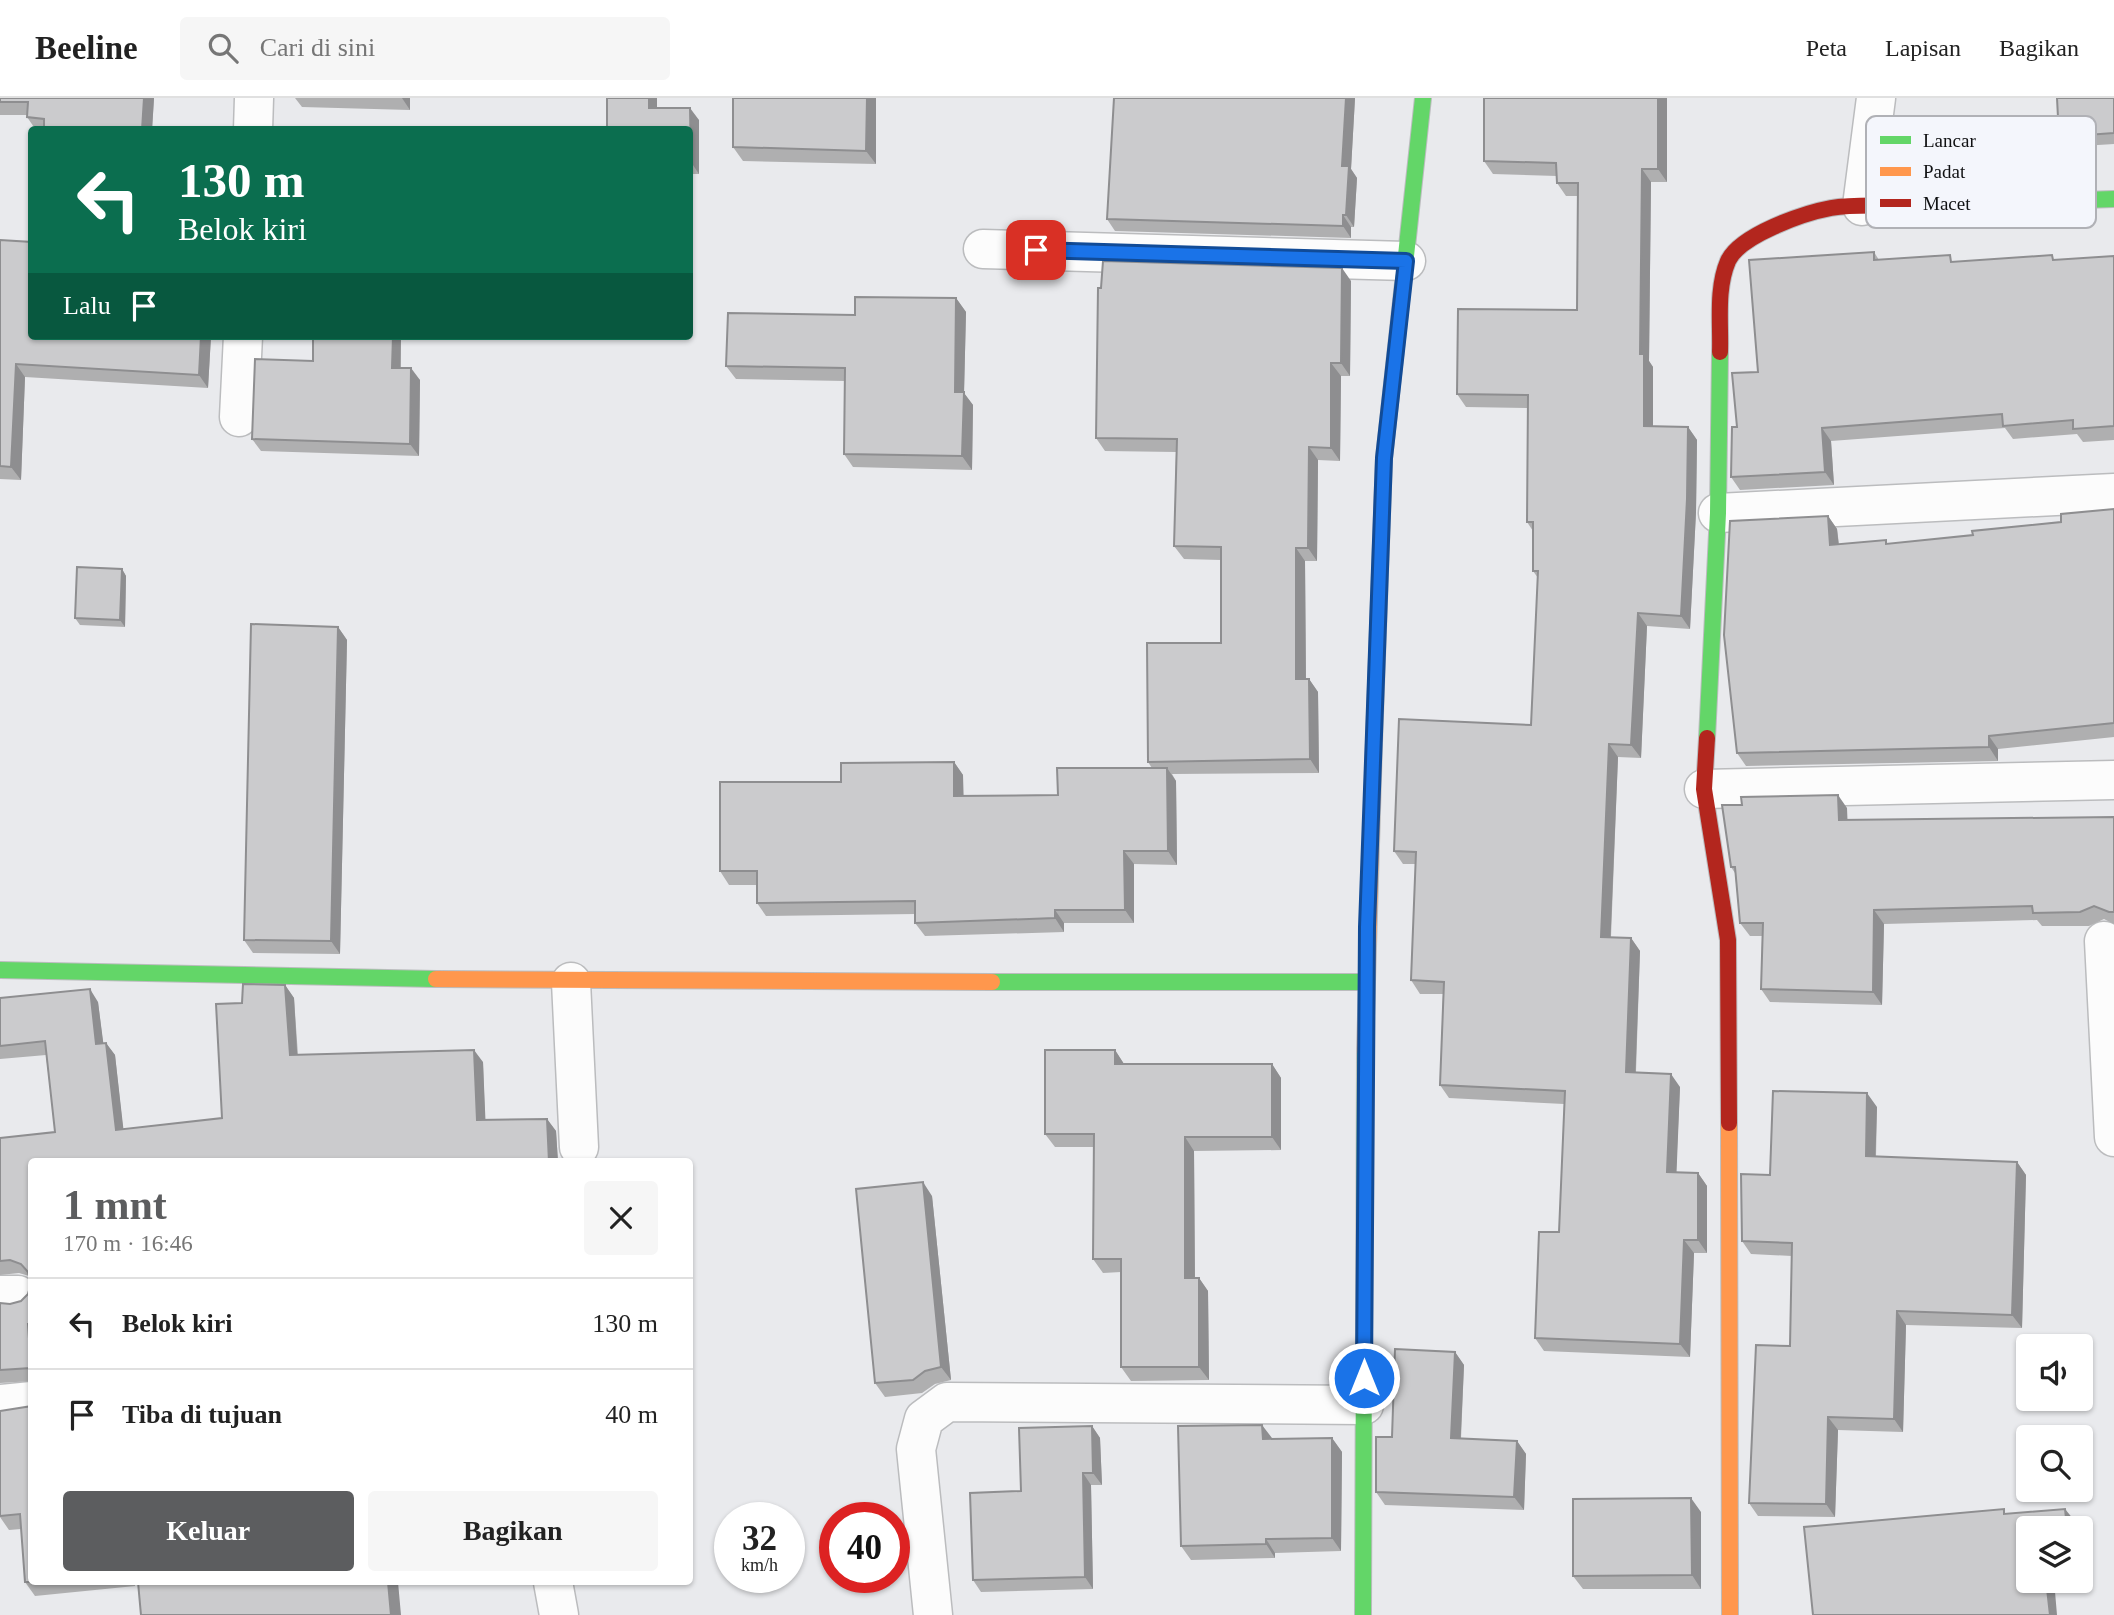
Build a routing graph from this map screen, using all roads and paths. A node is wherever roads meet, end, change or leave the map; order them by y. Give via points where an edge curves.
1 (254, 98) edge
2 (1423, 98) edge
3 (1876, 98) edge
4 (1874, 116) edge
5 (253, 126) edge
6 (1866, 175) edge
7 (2114, 199) edge
8 (2096, 200) edge
9 (1862, 206) junction
10 (1866, 206) edge
11 (983, 249) dead end
12 (1406, 261) junction
13 (243, 340) edge
14 (239, 417) dead end
15 (2114, 493) edge
16 (1718, 513) junction
17 (2114, 780) edge
18 (1704, 789) junction
19 (2104, 941) dead end
20 (0, 970) edge
21 (572, 982) junction
22 (1365, 982) junction
23 (2114, 1137) edge
24 (579, 1147) dead end
25 (28, 1401) edge
26 (0, 1404) edge
27 (1364, 1405) junction
28 (554, 1585) edge
29 (559, 1615) edge
30 (933, 1615) edge
31 (1363, 1615) edge
32 (1730, 1615) edge

1 - 5 street
2 - 12 street
3 - 4 street
6 - 9 street
7 - 8 street
9 - 10 street
9 - 16 street via 1803,215 1736,249 1726,266 1721,289
11 - 12 street
12 - 22 street via 1384,458
13 - 14 street
15 - 16 street
16 - 18 street
17 - 18 street
18 - 32 street via 1728,940
19 - 23 street
20 - 21 street
21 - 22 street
21 - 24 street
22 - 27 street
25 - 26 street
27 - 30 street via 947,1402 924,1419 916,1449
27 - 31 street
28 - 29 street

